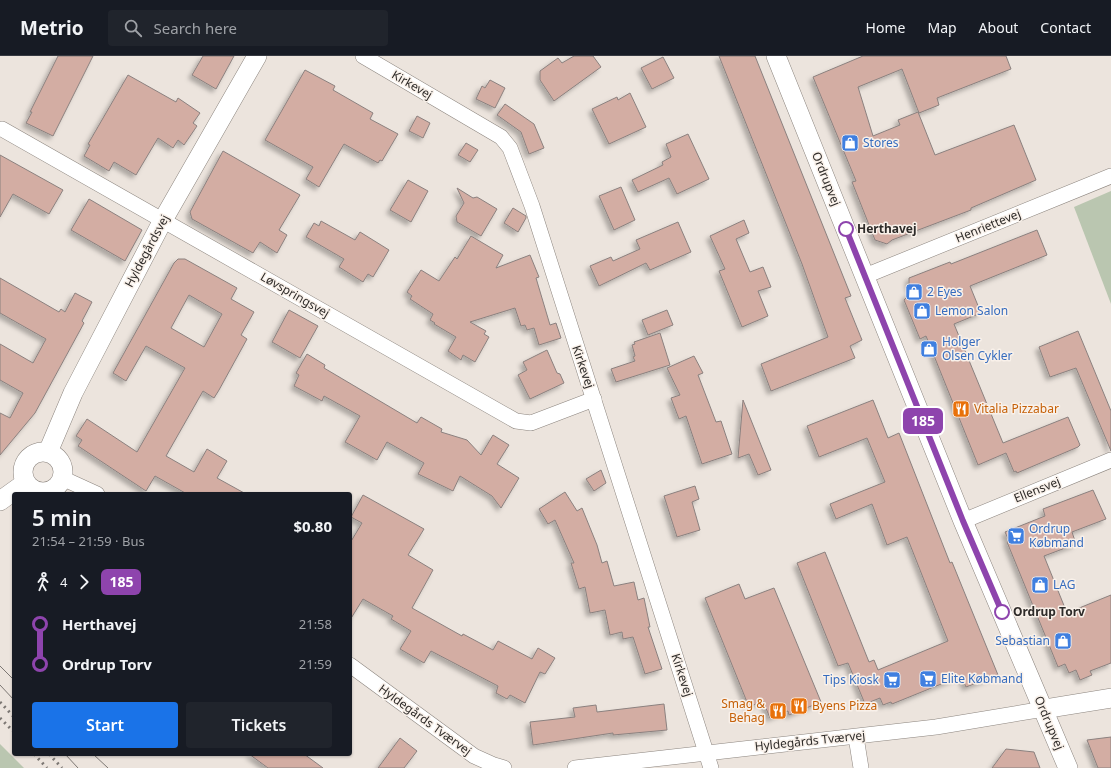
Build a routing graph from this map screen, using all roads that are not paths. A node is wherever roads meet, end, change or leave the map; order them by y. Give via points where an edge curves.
1 (257, 56) edge
2 (362, 56) edge
3 (778, 56) edge
4 (2, 128) dead end
5 (1111, 176) edge
6 (163, 220) junction
7 (866, 276) junction
8 (594, 399) junction
9 (48, 452) junction
10 (1111, 460) edge
11 (62, 478) junction
12 (26, 483) junction
13 (13, 492) edge
14 (93, 492) edge
15 (12, 493) edge
16 (0, 501) edge
17 (963, 521) junction
18 (352, 666) edge
19 (1111, 698) edge
20 (1044, 709) junction
21 (856, 737) junction
22 (706, 753) junction
23 (497, 767) edge
24 (575, 768) edge
25 (711, 768) edge
26 (861, 768) edge
27 (1068, 768) edge

1 - 6 street, Hyldegårdsvej
2 - 8 street, Kirkevej via 501,138 510,148 532,206
3 - 7 street, Ordrupvej
4 - 6 street, Løvspringsvej
5 - 7 street, Henriettevej
6 - 8 street, Løvspringsvej via 516,421 531,423
6 - 9 street, Hyldegårdsvej via 73,393
7 - 17 street, Ordrupvej
8 - 22 street, Kirkevej
9 - 11 street via 59,459 62,465
9 - 12 street via 34,453 24,463 23,476
10 - 17 street, Ellensvej
11 - 12 street via 59,485 45,492 38,492
11 - 14 street
12 - 13 street
15 - 16 street
17 - 20 street, Ordrupvej
18 - 23 street, Hyldegårds Tværvej via 474,756
19 - 20 street
20 - 21 street, Hyldegårds Tværvej
20 - 27 street, Ordrupvej
21 - 22 street, Hyldegårds Tværvej
21 - 26 street
22 - 24 street, Hyldegårds Tværvej
22 - 25 street, Kirkevej

